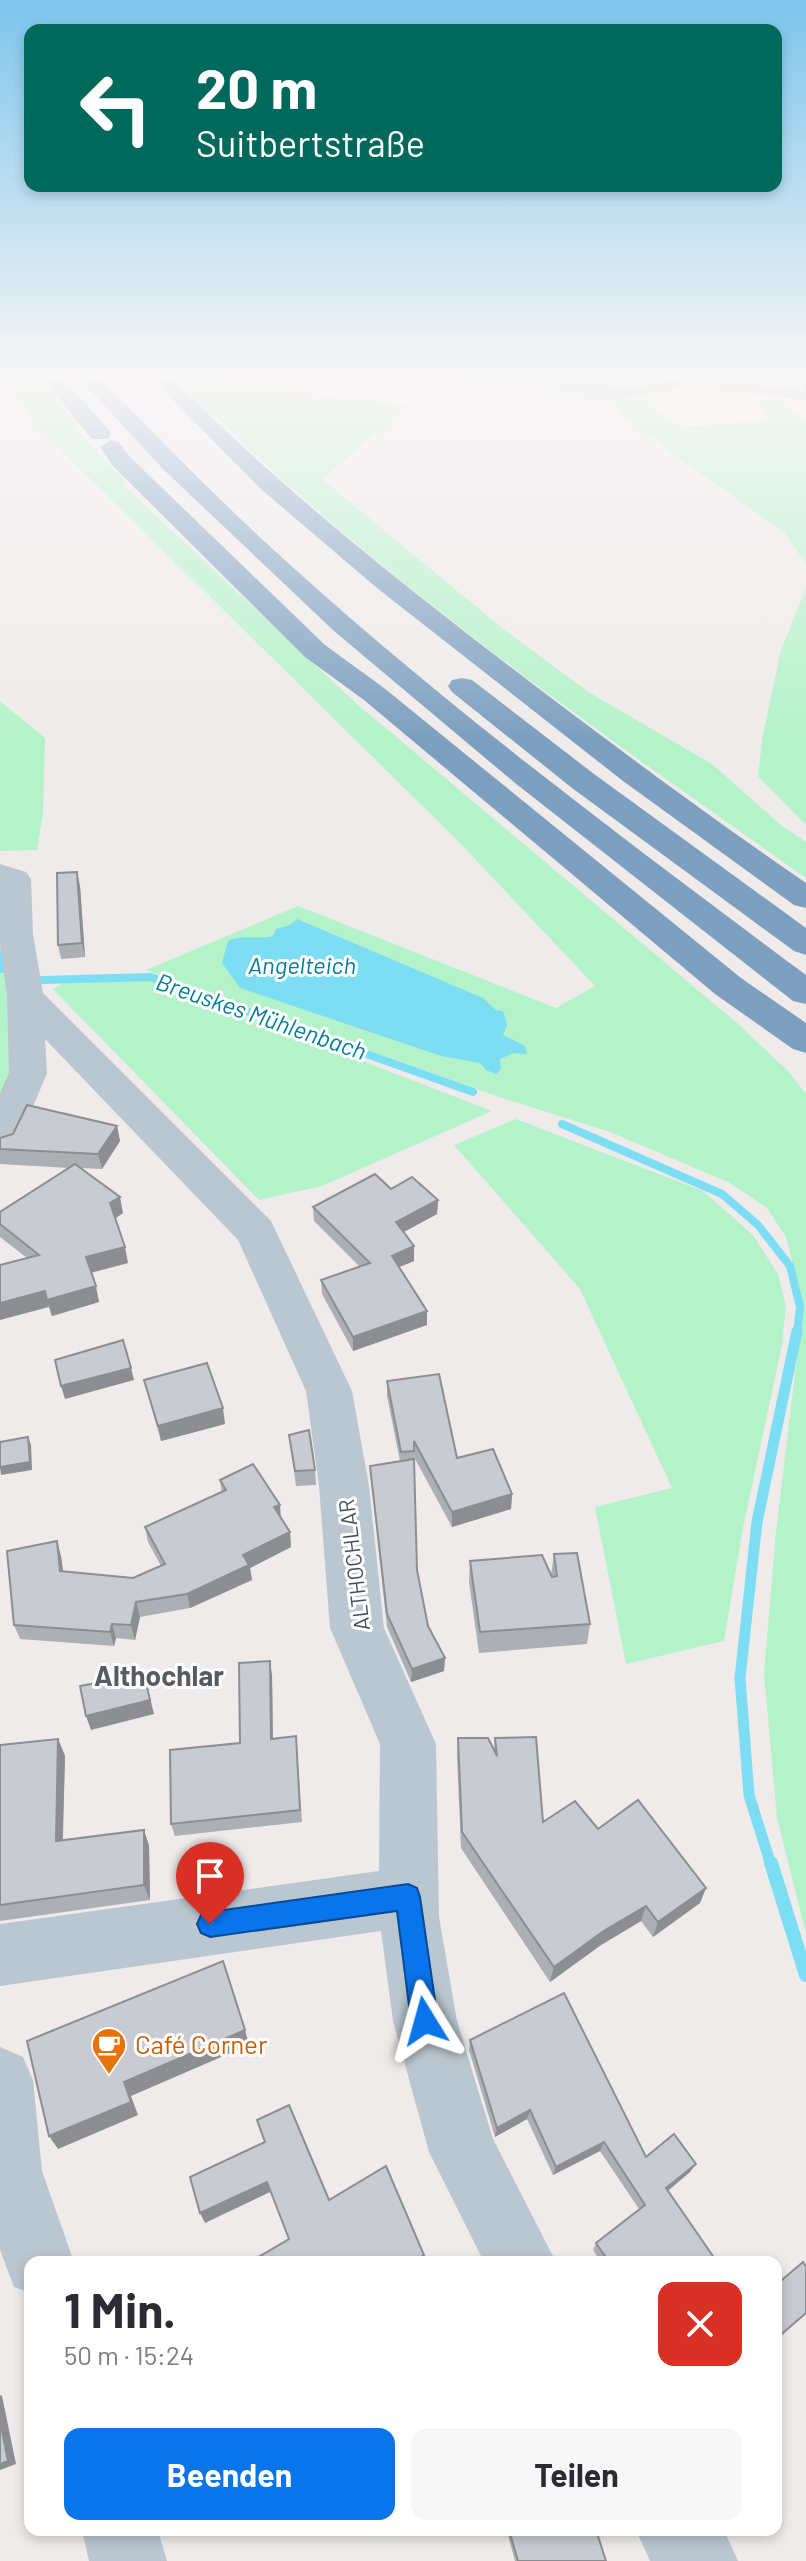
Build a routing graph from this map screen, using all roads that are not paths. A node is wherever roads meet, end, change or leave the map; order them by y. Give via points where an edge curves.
1 (159, 499) edge
2 (175, 499) edge
3 (206, 499) edge
4 (239, 499) edge
5 (286, 499) edge
6 (344, 607) junction
7 (435, 665) dead end
8 (0, 874) edge
9 (806, 898) edge
10 (806, 944) edge
11 (728, 986) junction
12 (806, 993) edge
13 (25, 996) junction
14 (806, 1041) edge
15 (806, 1059) edge
16 (0, 1138) edge
17 (408, 1897) junction
18 (0, 1955) edge
19 (0, 2080) edge
20 (37, 2256) edge
21 (518, 2256) edge
22 (122, 2536) edge
23 (679, 2536) edge
24 (128, 2561) edge
25 (699, 2561) edge

1 - 11 highway via 315,651
2 - 6 highway via 291,592
3 - 6 highway
4 - 6 highway
5 - 9 highway via 550,712
6 - 12 highway via 402,676
7 - 10 highway
8 - 13 street via 14,879
11 - 14 highway
11 - 15 highway
13 - 16 street via 28,1073
13 - 17 street, ALTHOCHLAR via 256,1232 329,1391 357,1628 408,1744
17 - 18 street
17 - 21 street, ALTHOCHLAR via 425,2021 463,2152
19 - 20 street via 8,2171
22 - 24 street
23 - 25 street

